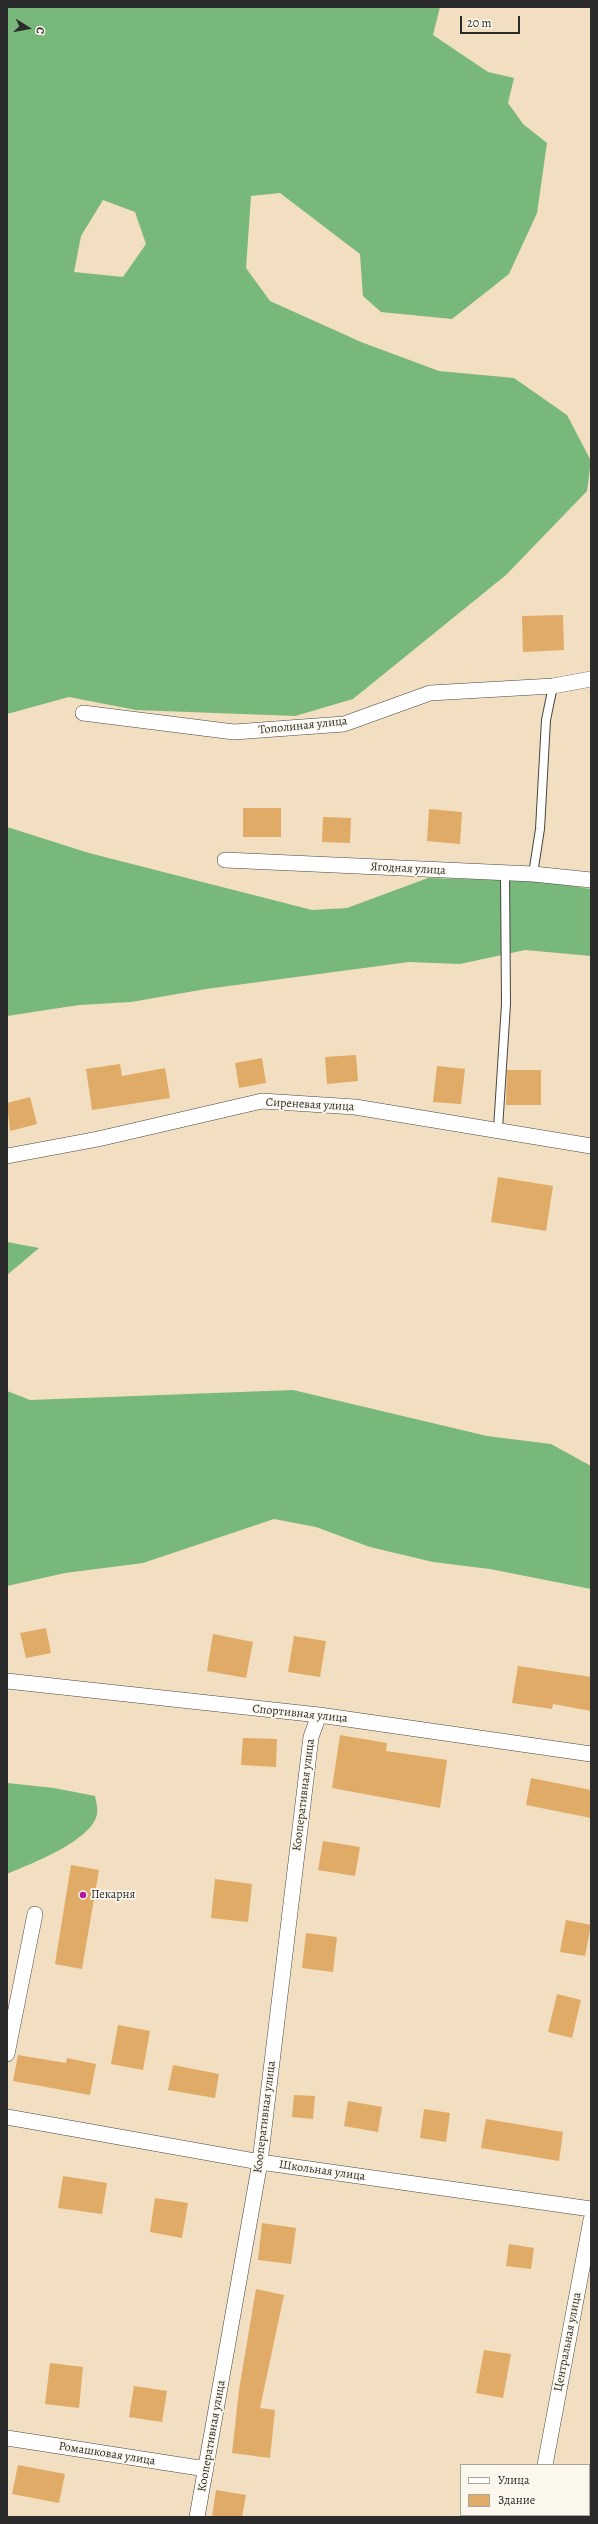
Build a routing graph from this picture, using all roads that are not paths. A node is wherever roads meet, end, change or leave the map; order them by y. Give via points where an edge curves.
1 (591, 679) edge
2 (553, 686) junction
3 (83, 713) dead end
4 (225, 860) dead end
5 (504, 873) junction
6 (533, 874) junction
7 (591, 880) edge
8 (498, 1129) junction
9 (591, 1146) edge
10 (7, 1156) edge
11 (7, 1681) edge
12 (319, 1715) junction
13 (591, 1754) edge
14 (35, 1914) dead end
15 (7, 2054) edge
16 (7, 2117) edge
17 (260, 2162) junction
18 (591, 2210) edge
19 (591, 2220) edge
20 (7, 2438) edge
21 (545, 2464) edge
22 (206, 2469) junction
23 (197, 2517) edge

1 - 2 street, Тополиная улица
2 - 3 street, Тополиная улица via 430,693 344,724 234,732
2 - 6 lane via 546,720 540,829
4 - 5 street, Ягодная улица
5 - 6 street, Ягодная улица
5 - 8 lane via 506,1004
6 - 7 street, Ягодная улица
8 - 9 street, Сиреневая улица
8 - 10 street, Сиреневая улица via 355,1107 262,1101 98,1139
11 - 12 street, Спортивная улица
12 - 13 street, Спортивная улица
12 - 17 street, Кооперативная улица via 311,1737
14 - 15 street
16 - 17 street, Школьная улица
17 - 18 street, Школьная улица
17 - 22 street, Кооперативная улица
19 - 21 street, Центральная улица
20 - 22 street, Ромашковая улица
22 - 23 street, Кооперативная улица

